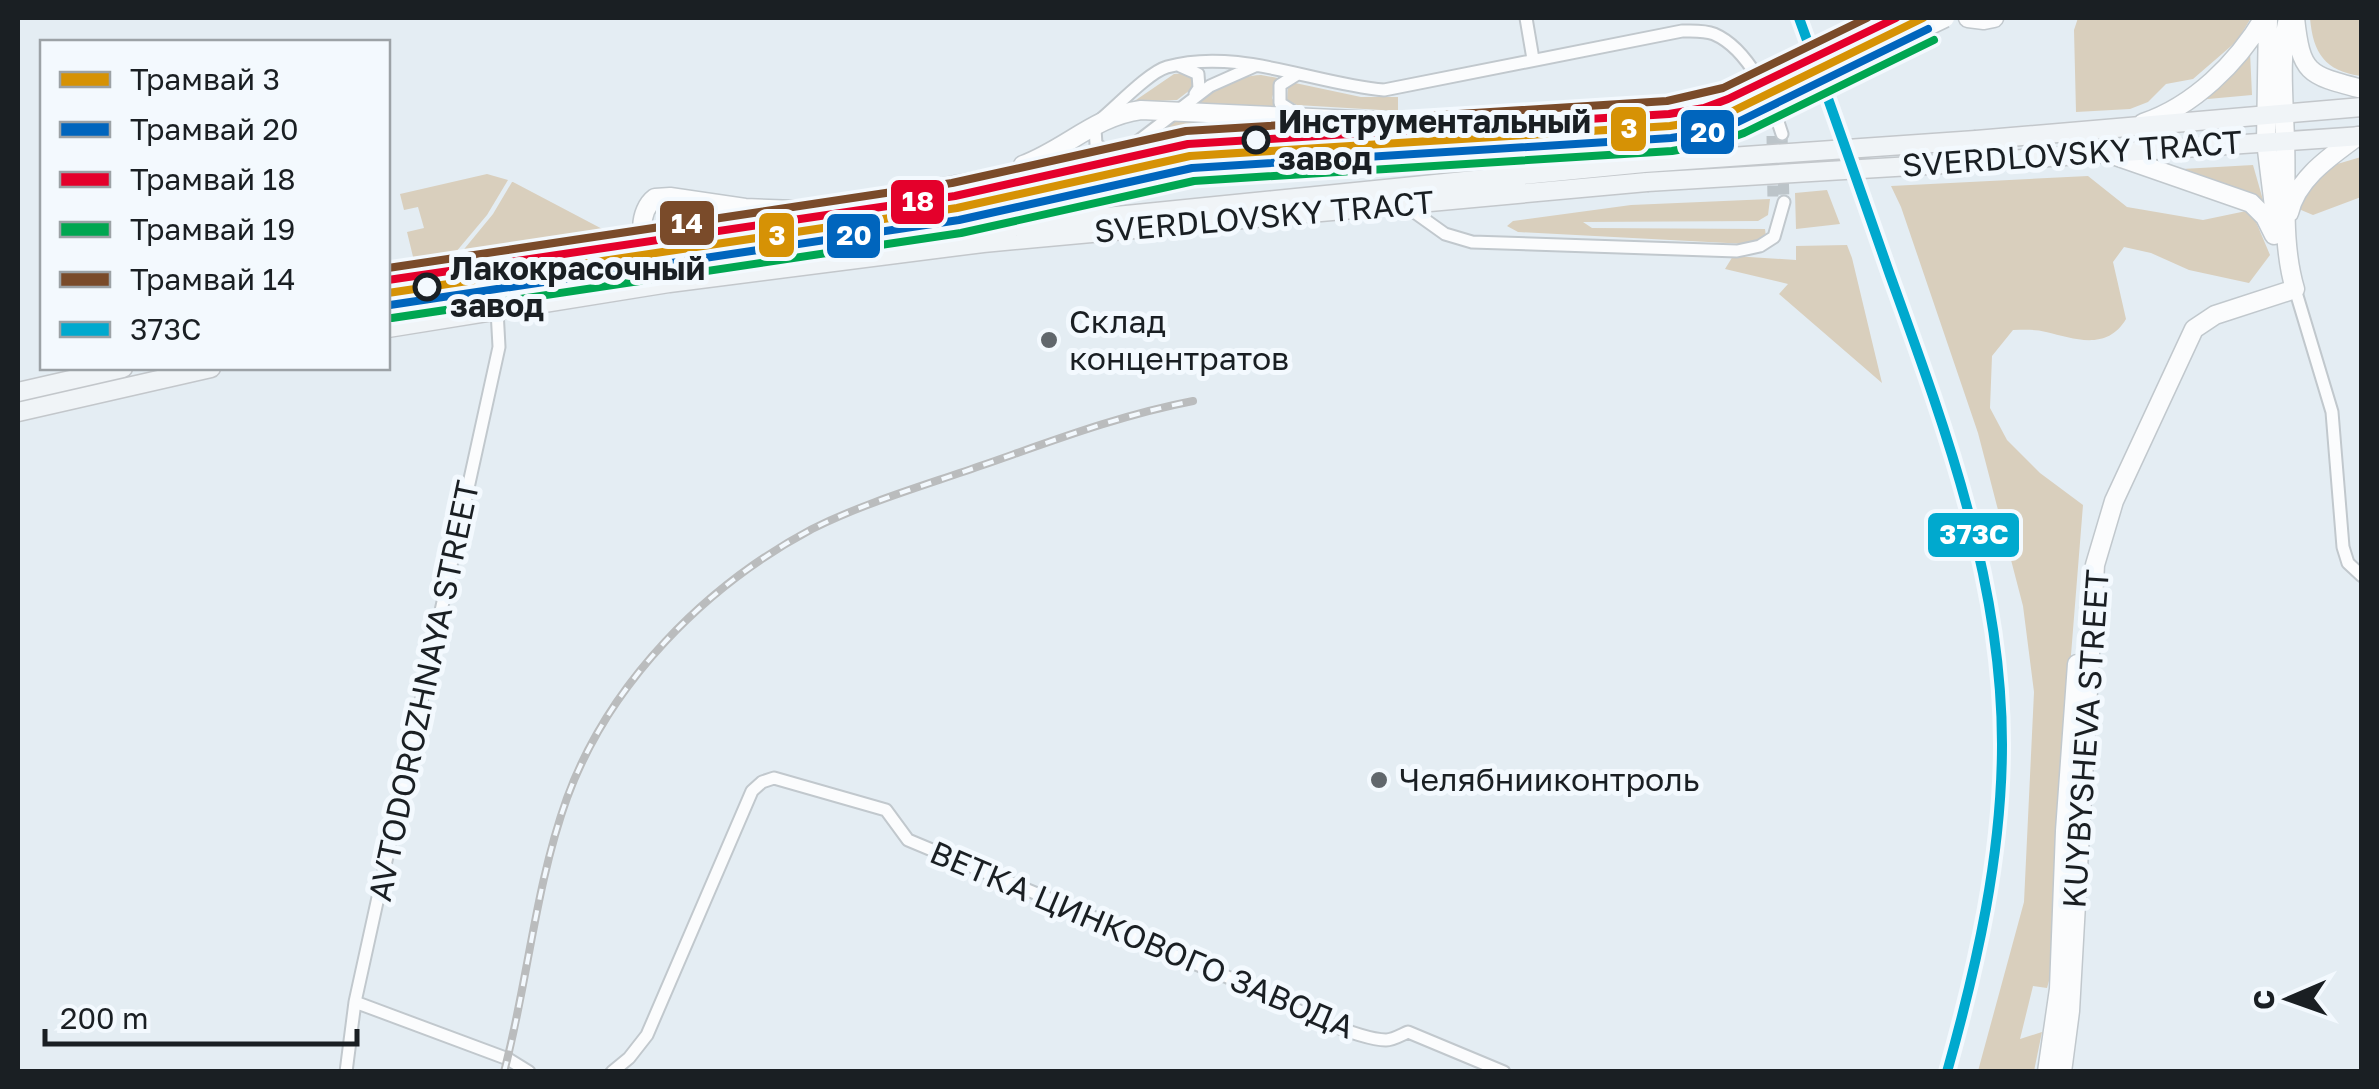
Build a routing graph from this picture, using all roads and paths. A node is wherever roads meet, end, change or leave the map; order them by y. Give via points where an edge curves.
1 (1526, 18) edge
2 (1886, 18) edge
3 (1946, 18) edge
4 (1968, 18) edge
5 (1994, 18) edge
6 (2266, 18) edge
7 (2291, 18) edge
8 (1533, 59) junction
9 (1179, 66) junction
10 (1255, 66) junction
11 (1298, 74) junction
12 (2362, 89) edge
13 (1184, 106) junction
14 (2362, 107) edge
15 (2274, 114) junction
16 (1305, 118) junction
17 (1100, 120) junction
18 (2120, 130) junction
19 (1777, 135) tunnel mouth
20 (2360, 136) edge
21 (2285, 141) junction
22 (2266, 142) junction
23 (1124, 152) junction
24 (2104, 152) junction
25 (985, 180) junction
26 (1779, 202) tunnel mouth
27 (1403, 204) junction
28 (2286, 223) junction
29 (2278, 244) junction
30 (648, 248) junction
31 (680, 264) junction
32 (632, 270) junction
33 (2289, 286) junction
34 (496, 300) junction
35 (390, 308) edge
36 (390, 327) edge
37 (114, 370) edge
38 (201, 370) edge
39 (18, 392) edge
40 (18, 412) edge
41 (2362, 576) edge
42 (2079, 727) junction
43 (354, 1002) junction
44 (346, 1072) edge
45 (528, 1072) edge
46 (612, 1072) edge
47 (1504, 1072) edge
48 (2047, 1072) edge
49 (2062, 1072) edge

1 - 8 street
2 - 16 main road, bridge via 1710,101 1666,110 1420,124
3 - 23 main road, bridge via 1711,130 1237,168 1210,169 1159,149
4 - 5 main road
6 - 15 main road
6 - 18 main road via 2245,50 2192,97 2161,117
7 - 12 main road via 2309,69
7 - 15 main road
8 - 11 street via 1384,90
8 - 19 street via 1704,31 1742,59 1776,116
9 - 10 street
9 - 13 street via 1200,80
9 - 17 street via 1164,68
10 - 11 street
10 - 13 street via 1227,76
11 - 16 street via 1278,93 1287,109
13 - 16 main road
13 - 17 main road
13 - 23 street
14 - 15 main road, SVERDLOVSKY TRACT
15 - 18 main road, SVERDLOVSKY TRACT
15 - 21 main road
15 - 22 main road
17 - 23 street via 1096,144
17 - 25 main road via 1043,158
18 - 31 main road, SVERDLOVSKY TRACT, bridge via 1644,163
20 - 21 main road, SVERDLOVSKY TRACT
20 - 28 main road via 2322,162 2293,198
21 - 22 main road, SVERDLOVSKY TRACT
21 - 28 main road
22 - 24 main road, SVERDLOVSKY TRACT
22 - 29 main road
23 - 25 main road
24 - 27 main road, SVERDLOVSKY TRACT, bridge
24 - 29 main road via 2250,203
25 - 30 main road via 798,210 655,198 644,212
26 - 27 street via 1774,237 1737,251 1472,242 1445,234
27 - 34 main road, SVERDLOVSKY TRACT via 983,243
28 - 33 main road
29 - 33 main road
30 - 31 main road
30 - 32 main road
31 - 32 main road, SVERDLOVSKY TRACT
32 - 34 main road, SVERDLOVSKY TRACT
33 - 41 street via 2332,412 2343,548
33 - 42 main road, KUYBYSHEVA STREET via 2211,308 2182,336 2094,532 2082,590
34 - 35 main road, SVERDLOVSKY TRACT
34 - 36 main road, SVERDLOVSKY TRACT
34 - 43 street, AVTODOROZHNAYA STREET via 499,347
37 - 39 main road
38 - 40 main road
42 - 48 main road, KUYBYSHEVA STREET
42 - 49 main road, KUYBYSHEVA STREET
43 - 44 street, AVTODOROZHNAYA STREET
43 - 45 street
46 - 47 street, ВЕТКА ЦИНКОВОГО ЗАВОДА via 647,1035 752,791 774,778 886,810 908,840 1288,1007 1389,1040 1408,1032

